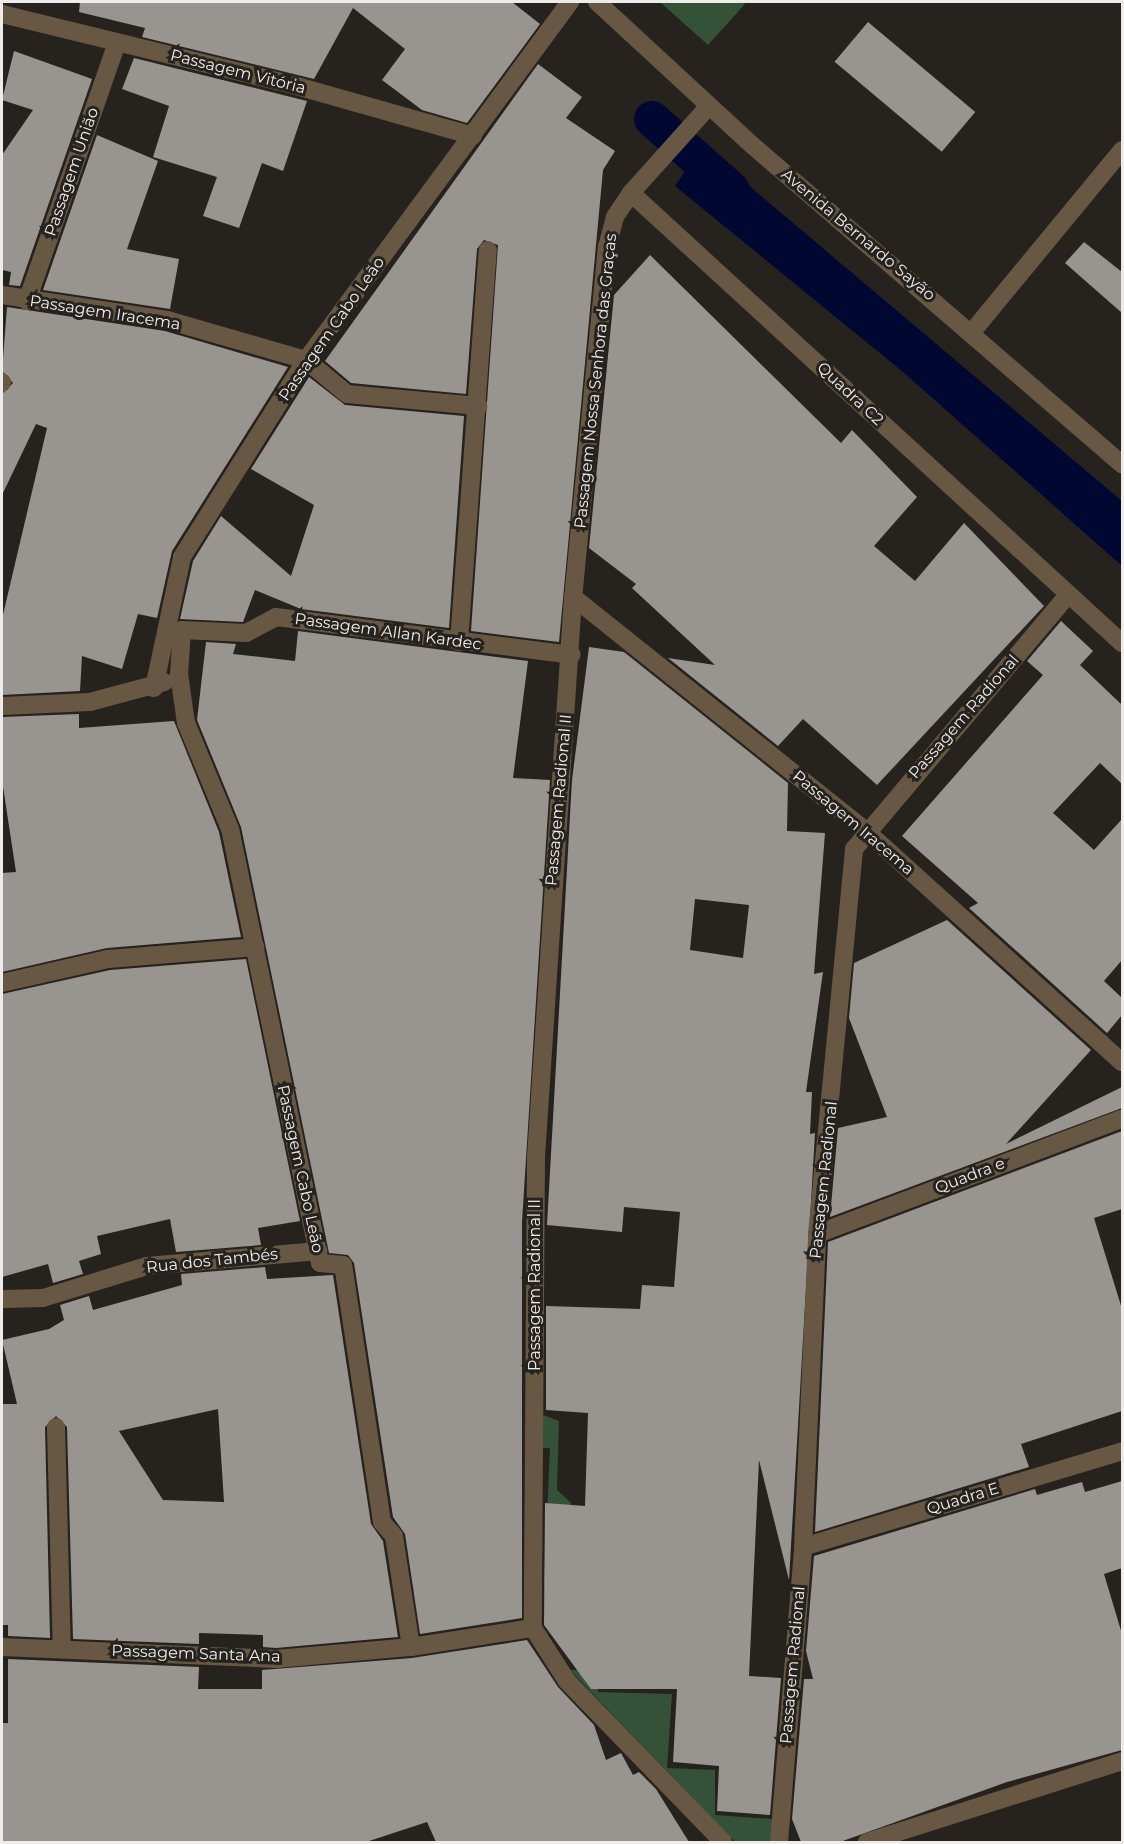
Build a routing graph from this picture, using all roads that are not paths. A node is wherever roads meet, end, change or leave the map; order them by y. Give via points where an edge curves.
1 (597, 2) edge
2 (565, 7) edge
3 (2, 14) edge
4 (117, 43) junction
5 (709, 106) junction
6 (473, 136) junction
7 (1122, 150) edge
8 (631, 193) junction
9 (488, 250) dead end
10 (2, 295) edge
11 (27, 301) junction
12 (972, 332) junction
13 (306, 360) junction
14 (478, 406) junction
15 (1122, 464) edge
16 (1068, 595) junction
17 (573, 597) junction
18 (459, 642) junction
19 (1122, 643) edge
20 (572, 655) junction
21 (179, 674) junction
22 (154, 688) junction
23 (2, 706) edge
24 (866, 831) junction
25 (256, 947) junction
26 (2, 983) edge
27 (1122, 1062) edge
28 (1122, 1119) edge
29 (817, 1234) junction
30 (318, 1251) junction
31 (2, 1299) edge
32 (56, 1428) dead end
33 (1122, 1451) edge
34 (803, 1547) junction
35 (532, 1628) junction
36 (2, 1647) edge
37 (411, 1647) junction
38 (62, 1649) junction
39 (1122, 1761) edge
40 (723, 1842) edge
41 (779, 1842) edge
42 (867, 1842) edge

1 - 5 street, Avenida Bernardo Sayão
2 - 6 street, Passagem Cabo Leão via 543,44
3 - 4 street, Passagem Vitória
4 - 6 street, Passagem Vitória
4 - 11 street, Passagem União
5 - 8 street, Passagem Nossa Senhora das Graças
5 - 12 street, Avenida Bernardo Sayão
6 - 13 street, Passagem Cabo Leão
7 - 12 street
8 - 16 street, Quadra C2
8 - 17 street, Passagem Nossa Senhora das Graças via 615,217 607,246
9 - 14 street
10 - 11 street, Passagem Iracema
11 - 13 street, Passagem Iracema via 167,320
12 - 15 street, Avenida Bernardo Sayão
13 - 14 street, Passagem Iracema via 346,394
13 - 22 street, Passagem Cabo Leão via 182,557
14 - 18 street
16 - 19 street, Quadra C2
16 - 24 street, Passagem Radional
17 - 20 street, Passagem Nossa Senhora das Graças
17 - 24 street, Passagem Iracema
18 - 20 street, Passagem Allan Kardec
18 - 21 street, Passagem Allan Kardec via 276,617 246,633 182,630
20 - 35 street, Passagem Radional II via 550,893 536,1157
21 - 22 street
21 - 25 street, Passagem Cabo Leão via 186,723 230,829
22 - 23 street via 90,702
24 - 27 street, Passagem Iracema
24 - 29 street, Passagem Radional via 854,849
25 - 26 street via 108,959
25 - 30 street, Passagem Cabo Leão
28 - 29 street, Quadra e
29 - 34 street, Passagem Radional
30 - 31 street, Rua dos Tambés via 147,1266 43,1298
30 - 37 street, Passagem Cabo Leão via 320,1263 343,1265 382,1522 394,1536
32 - 38 street
33 - 34 street, Quadra E
34 - 41 street, Passagem Radional
35 - 37 street, Passagem Santa Ana
35 - 40 street via 567,1681
36 - 38 street, Passagem Santa Ana
37 - 38 street, Passagem Santa Ana via 276,1659
39 - 42 street

